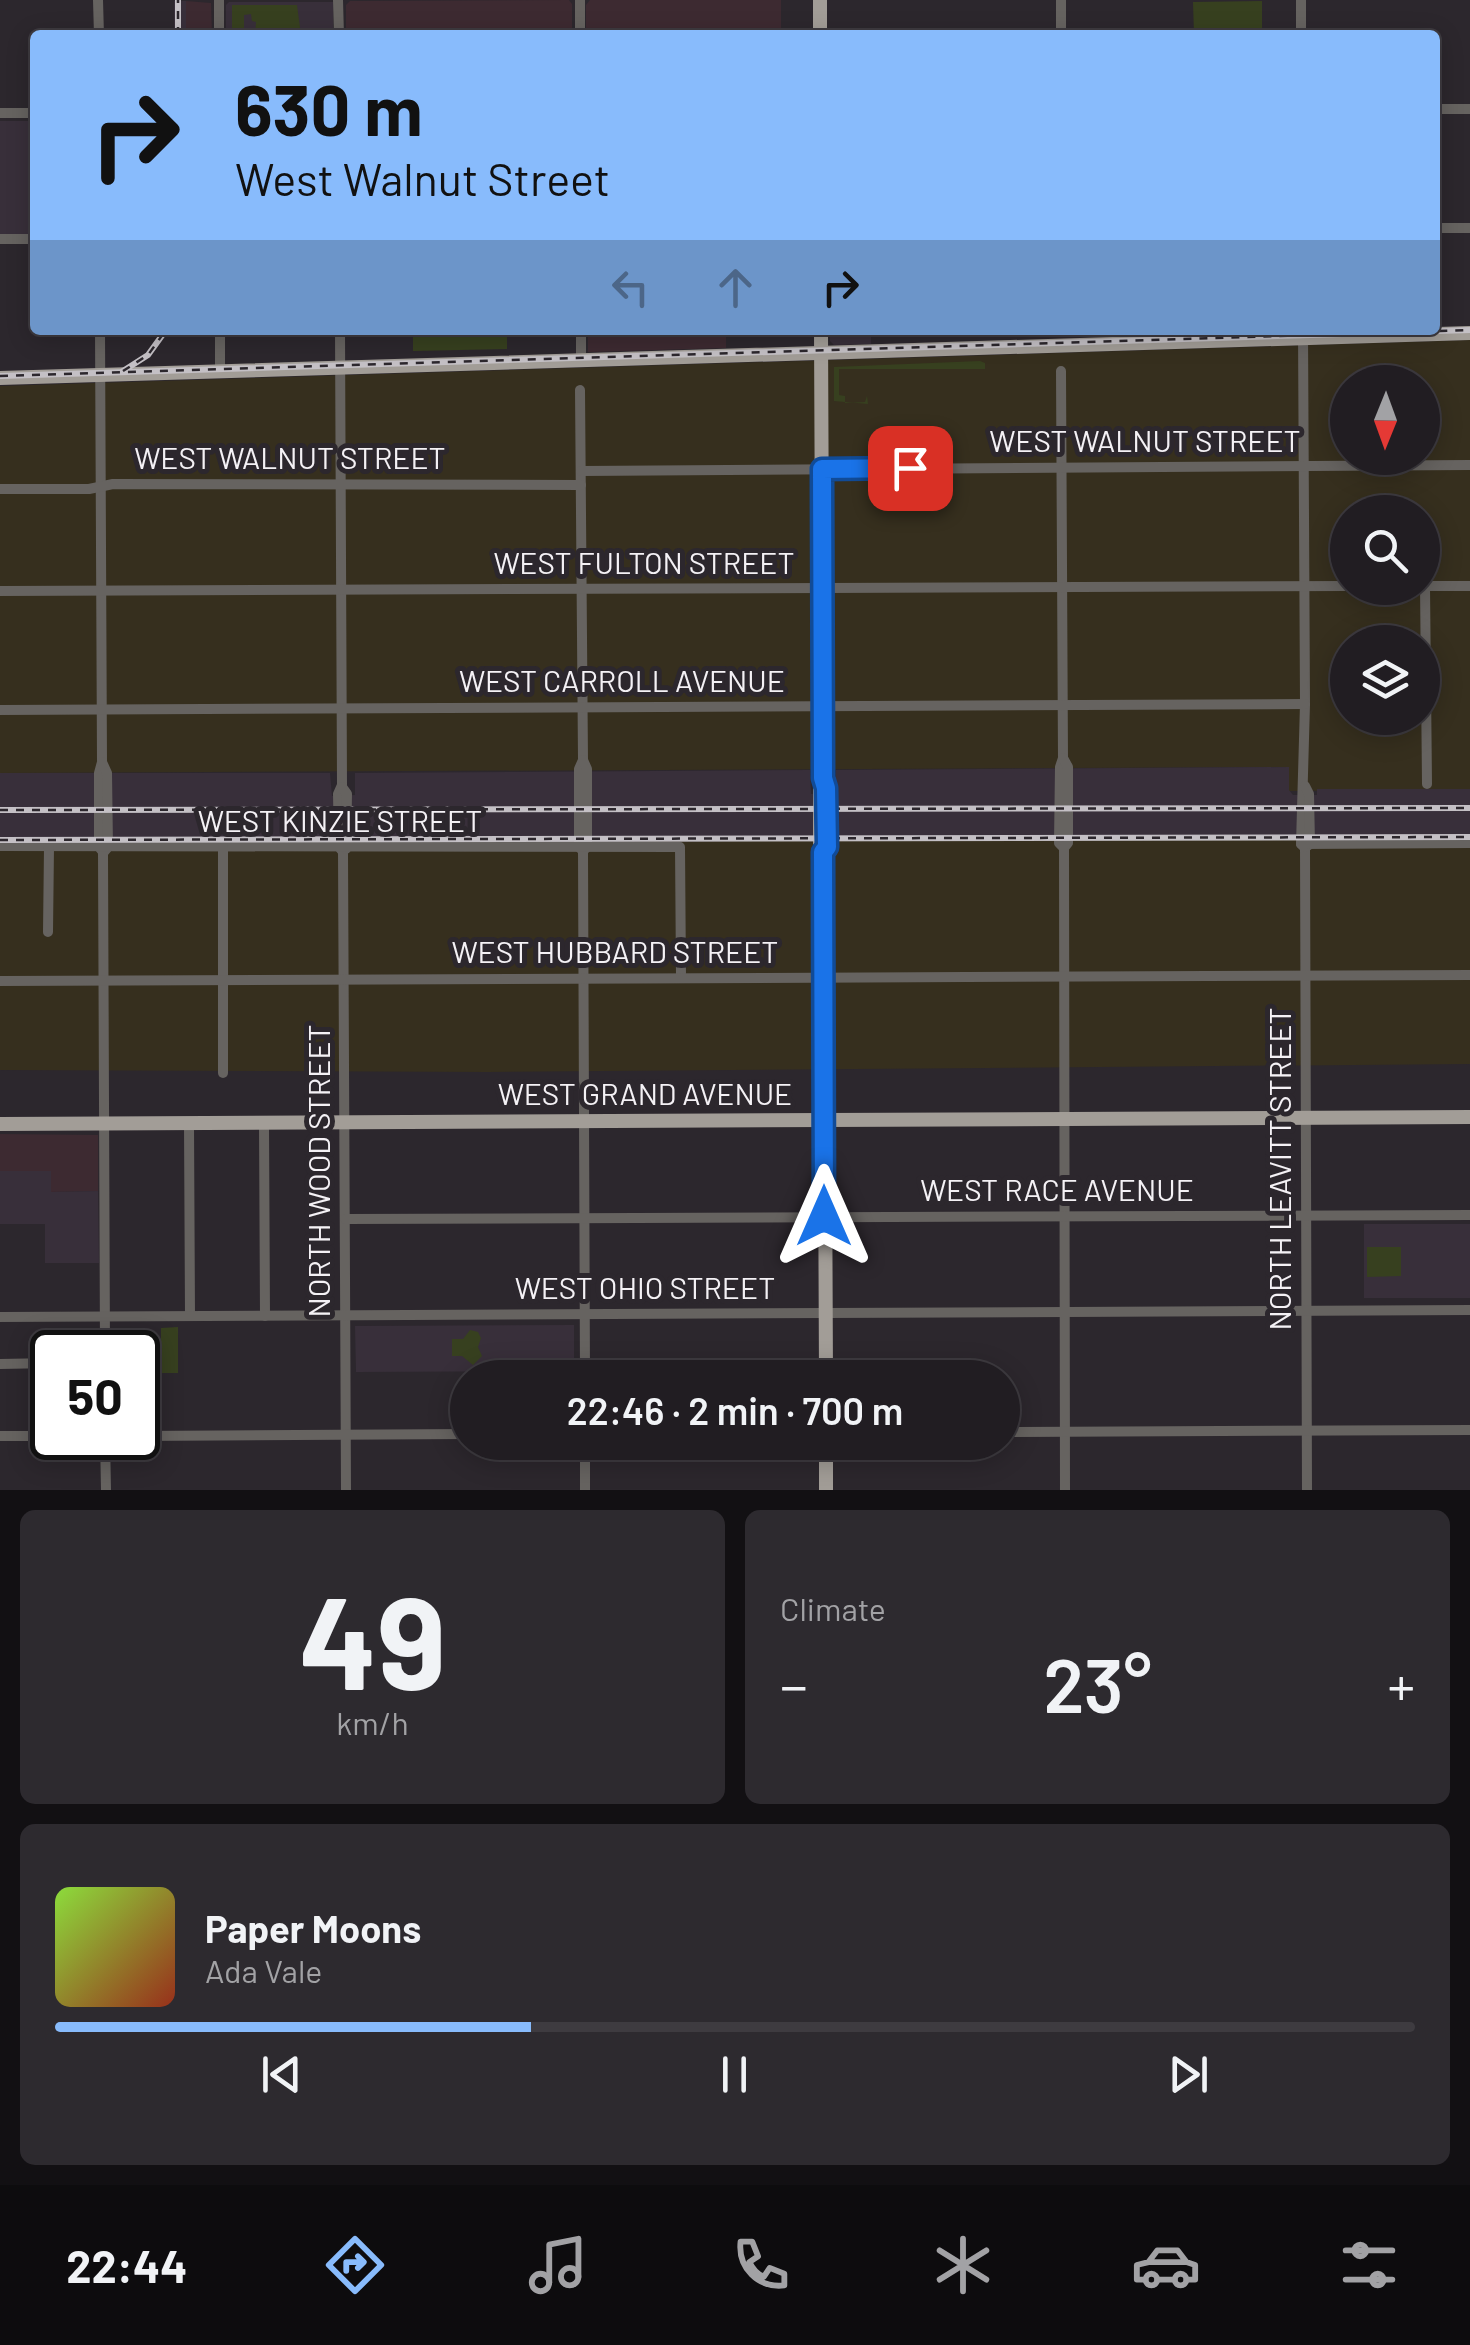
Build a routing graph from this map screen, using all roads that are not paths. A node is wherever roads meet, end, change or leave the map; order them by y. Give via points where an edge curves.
1 (98, 0) edge
2 (218, 0) edge
3 (338, 0) edge
4 (580, 0) edge
5 (820, 0) edge
6 (1061, 0) edge
7 (1300, 0) edge
8 (98, 30) edge
9 (219, 30) edge
10 (339, 30) edge
11 (580, 30) edge
12 (820, 30) edge
13 (1061, 30) edge
14 (1301, 30) edge
15 (1440, 109) edge
16 (1470, 109) edge
17 (30, 113) edge
18 (0, 114) edge
19 (1440, 228) edge
20 (1470, 228) edge
21 (0, 239) edge
22 (30, 239) edge
23 (1440, 332) edge
24 (1470, 332) edge
25 (100, 335) edge
26 (220, 335) edge
27 (340, 335) edge
28 (581, 335) edge
29 (821, 335) edge
30 (1278, 335) edge
31 (1303, 335) edge
32 (821, 353) junction
33 (581, 360) junction
34 (340, 368) junction
35 (1062, 371) dead end
36 (220, 372) junction
37 (100, 375) junction
38 (0, 378) edge
39 (580, 390) dead end
40 (1470, 465) edge
41 (1304, 466) junction
42 (1062, 468) junction
43 (822, 469) junction
44 (581, 471) junction
45 (341, 484) junction
46 (581, 485) junction
47 (101, 486) junction
48 (0, 489) edge
49 (1304, 586) junction
50 (1330, 586) edge
51 (1440, 586) edge
52 (1470, 586) edge
53 (822, 588) junction
54 (1062, 588) junction
55 (582, 589) junction
56 (341, 590) junction
57 (0, 591) edge
58 (101, 591) junction
59 (1424, 605) edge
60 (1305, 704) junction
61 (1062, 705) junction
62 (823, 706) junction
63 (582, 707) junction
64 (342, 708) junction
65 (102, 709) junction
66 (0, 710) edge
67 (1427, 784) dead end
68 (1470, 842) edge
69 (1305, 845) junction
70 (0, 846) edge
71 (48, 847) junction
72 (223, 847) junction
73 (583, 848) junction
74 (103, 849) junction
75 (343, 849) junction
76 (48, 932) dead end
77 (1470, 975) edge
78 (1064, 976) junction
79 (1305, 976) junction
80 (824, 977) junction
81 (344, 978) junction
82 (583, 978) junction
83 (681, 978) junction
84 (223, 979) junction
85 (103, 980) junction
86 (0, 981) edge
87 (224, 1073) dead end
88 (1470, 1117) edge
89 (1306, 1118) junction
90 (1064, 1120) junction
91 (824, 1122) junction
92 (583, 1123) junction
93 (0, 1124) edge
94 (104, 1124) junction
95 (189, 1124) junction
96 (264, 1124) junction
97 (345, 1124) junction
98 (1470, 1214) edge
99 (824, 1216) junction
100 (1064, 1216) junction
101 (1306, 1216) junction
102 (583, 1218) junction
103 (345, 1219) junction
104 (1470, 1310) edge
105 (1306, 1311) junction
106 (1064, 1312) junction
107 (825, 1313) junction
108 (584, 1314) junction
109 (190, 1316) junction
110 (265, 1316) junction
111 (346, 1316) junction
112 (0, 1317) edge
113 (104, 1317) junction
114 (104, 1330) edge
115 (585, 1360) edge
116 (826, 1360) edge
117 (30, 1363) edge
118 (0, 1364) edge
119 (1307, 1430) junction
120 (1470, 1430) edge
121 (1020, 1432) edge
122 (1065, 1432) junction
123 (450, 1434) edge
124 (346, 1435) junction
125 (0, 1436) edge
126 (30, 1436) edge
127 (160, 1436) edge
128 (105, 1460) edge
129 (584, 1460) edge
130 (826, 1460) edge
131 (106, 1490) edge
132 (346, 1490) edge
133 (585, 1490) edge
134 (826, 1490) edge
135 (1065, 1490) edge
136 (1307, 1490) edge

1 - 8 street
2 - 9 street
3 - 10 street
4 - 11 street
5 - 12 main road
6 - 13 street
7 - 14 street
15 - 16 street
17 - 18 street
19 - 20 street
21 - 22 street
23 - 24 main road
25 - 37 street
26 - 36 street
27 - 34 street, NORTH WOOD STREET
28 - 33 street
29 - 32 main road
30 - 32 main road
31 - 41 street, NORTH LEAVITT STREET
32 - 33 main road
32 - 43 main road
33 - 34 main road
34 - 36 main road
34 - 45 street, NORTH WOOD STREET
35 - 42 street
36 - 37 main road
37 - 38 main road
37 - 47 street
39 - 44 street
40 - 41 street, WEST WALNUT STREET
41 - 42 street, WEST WALNUT STREET
41 - 49 street, NORTH LEAVITT STREET
42 - 43 street, WEST WALNUT STREET
42 - 54 street
43 - 44 street, WEST WALNUT STREET
43 - 53 main road
44 - 46 street
45 - 46 street, WEST WALNUT STREET
45 - 47 street, WEST WALNUT STREET
45 - 56 street, NORTH WOOD STREET
46 - 55 street
47 - 48 street, WEST WALNUT STREET
47 - 58 street
49 - 50 street, WEST FULTON STREET
49 - 54 street, WEST FULTON STREET
49 - 60 street, NORTH LEAVITT STREET
51 - 52 street
53 - 54 street, WEST FULTON STREET
53 - 55 street, WEST FULTON STREET
53 - 62 main road
54 - 61 street
55 - 56 street, WEST FULTON STREET
55 - 63 street
56 - 58 street, WEST FULTON STREET
56 - 64 street, NORTH WOOD STREET
57 - 58 street, WEST FULTON STREET
58 - 65 street
59 - 67 street
60 - 61 street, WEST CARROLL AVENUE
60 - 69 street, NORTH LEAVITT STREET
61 - 62 street, WEST CARROLL AVENUE
61 - 78 street via 1068,767
62 - 63 street, WEST CARROLL AVENUE
62 - 80 main road
63 - 64 street, WEST CARROLL AVENUE
63 - 73 street
64 - 65 street, WEST CARROLL AVENUE
64 - 75 street, NORTH WOOD STREET
65 - 66 street, WEST CARROLL AVENUE
65 - 74 street
68 - 69 street
69 - 79 street, NORTH LEAVITT STREET
70 - 71 street, WEST KINZIE STREET
71 - 74 street, WEST KINZIE STREET
71 - 76 street
72 - 74 street, WEST KINZIE STREET
72 - 75 street, WEST KINZIE STREET
72 - 84 street
73 - 75 street, WEST KINZIE STREET
73 - 82 street
73 - 83 street, WEST KINZIE STREET via 680,847
74 - 85 street
75 - 81 street, NORTH WOOD STREET
77 - 79 street, WEST HUBBARD STREET
78 - 79 street, WEST HUBBARD STREET
78 - 80 street, WEST HUBBARD STREET
78 - 90 street
79 - 89 street, NORTH LEAVITT STREET
80 - 83 street, WEST HUBBARD STREET
80 - 91 main road
81 - 82 street, WEST HUBBARD STREET
81 - 84 street, WEST HUBBARD STREET
81 - 97 street, NORTH WOOD STREET
82 - 83 street, WEST HUBBARD STREET
82 - 92 street
84 - 85 street, WEST HUBBARD STREET
84 - 87 street
85 - 86 street, WEST HUBBARD STREET
85 - 94 street
88 - 89 main road, WEST GRAND AVENUE
89 - 90 main road, WEST GRAND AVENUE
89 - 101 street, NORTH LEAVITT STREET
90 - 91 main road, WEST GRAND AVENUE
90 - 100 street
91 - 92 main road, WEST GRAND AVENUE
91 - 99 main road
92 - 97 main road, WEST GRAND AVENUE
92 - 102 street
93 - 94 main road, WEST GRAND AVENUE
94 - 95 main road, WEST GRAND AVENUE
94 - 113 street
95 - 96 main road, WEST GRAND AVENUE
95 - 109 street
96 - 97 main road, WEST GRAND AVENUE
96 - 110 street
97 - 103 street, NORTH WOOD STREET
98 - 101 street, WEST RACE AVENUE
99 - 100 street, WEST RACE AVENUE
99 - 102 street, WEST RACE AVENUE
99 - 107 main road
100 - 101 street, WEST RACE AVENUE
100 - 106 street
101 - 105 street, NORTH LEAVITT STREET
102 - 103 street, WEST RACE AVENUE
102 - 108 street
103 - 111 street, NORTH WOOD STREET
104 - 105 street, WEST OHIO STREET
105 - 106 street, WEST OHIO STREET
105 - 119 street, NORTH LEAVITT STREET
106 - 107 street, WEST OHIO STREET
106 - 122 street
107 - 108 street, WEST OHIO STREET
107 - 116 main road
108 - 111 street, WEST OHIO STREET
108 - 115 street
109 - 110 street, WEST OHIO STREET
109 - 113 street, WEST OHIO STREET
110 - 111 street, WEST OHIO STREET
111 - 124 street, NORTH WOOD STREET
112 - 113 street, WEST OHIO STREET
113 - 114 street
117 - 118 street
119 - 120 street
119 - 122 street
119 - 136 street, NORTH LEAVITT STREET
121 - 122 street
122 - 135 street
123 - 124 street
124 - 127 street
124 - 132 street, NORTH WOOD STREET
125 - 126 street
128 - 131 street
129 - 133 street
130 - 134 main road

